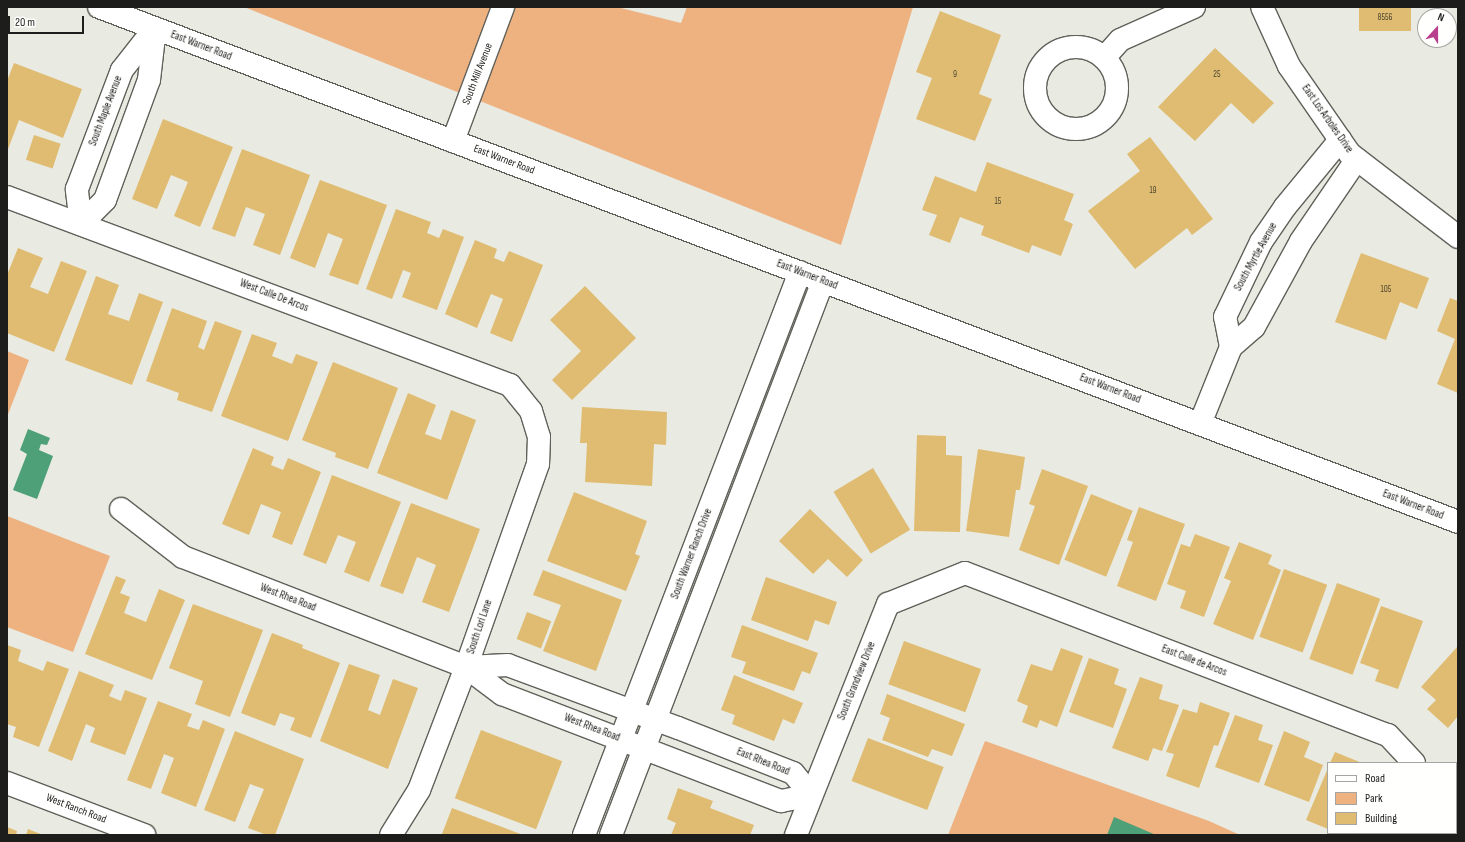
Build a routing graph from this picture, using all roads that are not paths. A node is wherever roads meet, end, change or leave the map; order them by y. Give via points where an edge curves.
1 (99, 7) edge
2 (503, 7) edge
3 (1194, 7) edge
4 (1262, 7) edge
5 (155, 28) junction
6 (1104, 58) dead end
7 (1340, 140) junction
8 (453, 141) junction
9 (1357, 159) junction
10 (7, 197) edge
11 (81, 224) junction
12 (1272, 226) junction
13 (1458, 237) edge
14 (1298, 245) junction
15 (800, 272) junction
16 (823, 281) junction
17 (1230, 347) junction
18 (531, 411) joint
19 (1200, 424) junction
20 (121, 509) dead end
21 (1458, 522) edge
22 (965, 572) joint
23 (466, 667) junction
24 (644, 715) junction
25 (634, 743) junction
26 (1413, 762) edge
27 (7, 783) edge
28 (811, 795) junction
29 (144, 835) edge
30 (391, 835) edge
31 (584, 835) edge
32 (612, 835) edge
33 (796, 835) edge

1 - 5 street, East Warner Road
2 - 8 street, South Mill Avenue
3 - 6 street via 1120,40
4 - 7 street, East Los Arboles Drive via 1290,66
5 - 8 street, East Warner Road
5 - 11 street via 149,80 105,200
5 - 11 street, South Maple Avenue via 122,70 76,189
7 - 9 street, East Los Arboles Drive
7 - 12 street, South Myrtle Avenue
8 - 15 street, East Warner Road
9 - 13 street, East Los Arboles Drive
9 - 14 street
10 - 11 street, West Calle De Arcos
11 - 18 street, West Calle De Arcos via 510,385
12 - 14 street
12 - 17 street, South Myrtle Avenue via 1225,317
14 - 17 street via 1254,326
15 - 16 street, East Warner Road
15 - 24 street, South Warner Ranch Drive
16 - 19 street, East Warner Road
16 - 24 street, South Warner Ranch Drive
17 - 19 street
18 - 23 street, South Lori Lane via 539,437 538,464
19 - 21 street, East Warner Road
20 - 23 street, West Rhea Road via 183,558
22 - 26 street, East Calle de Arcos via 1388,735
22 - 28 street, South Grandview Drive via 888,604
23 - 24 street, West Rhea Road via 508,665
23 - 25 street, West Rhea Road via 502,694
23 - 30 street, South Lori Lane via 419,790
24 - 25 street, South Warner Ranch Drive
24 - 28 street, East Rhea Road via 793,772
25 - 28 street via 780,801
25 - 31 street, South Warner Ranch Drive
25 - 32 street, South Warner Ranch Drive
27 - 29 street, West Ranch Road
28 - 33 street, South Grandview Drive

